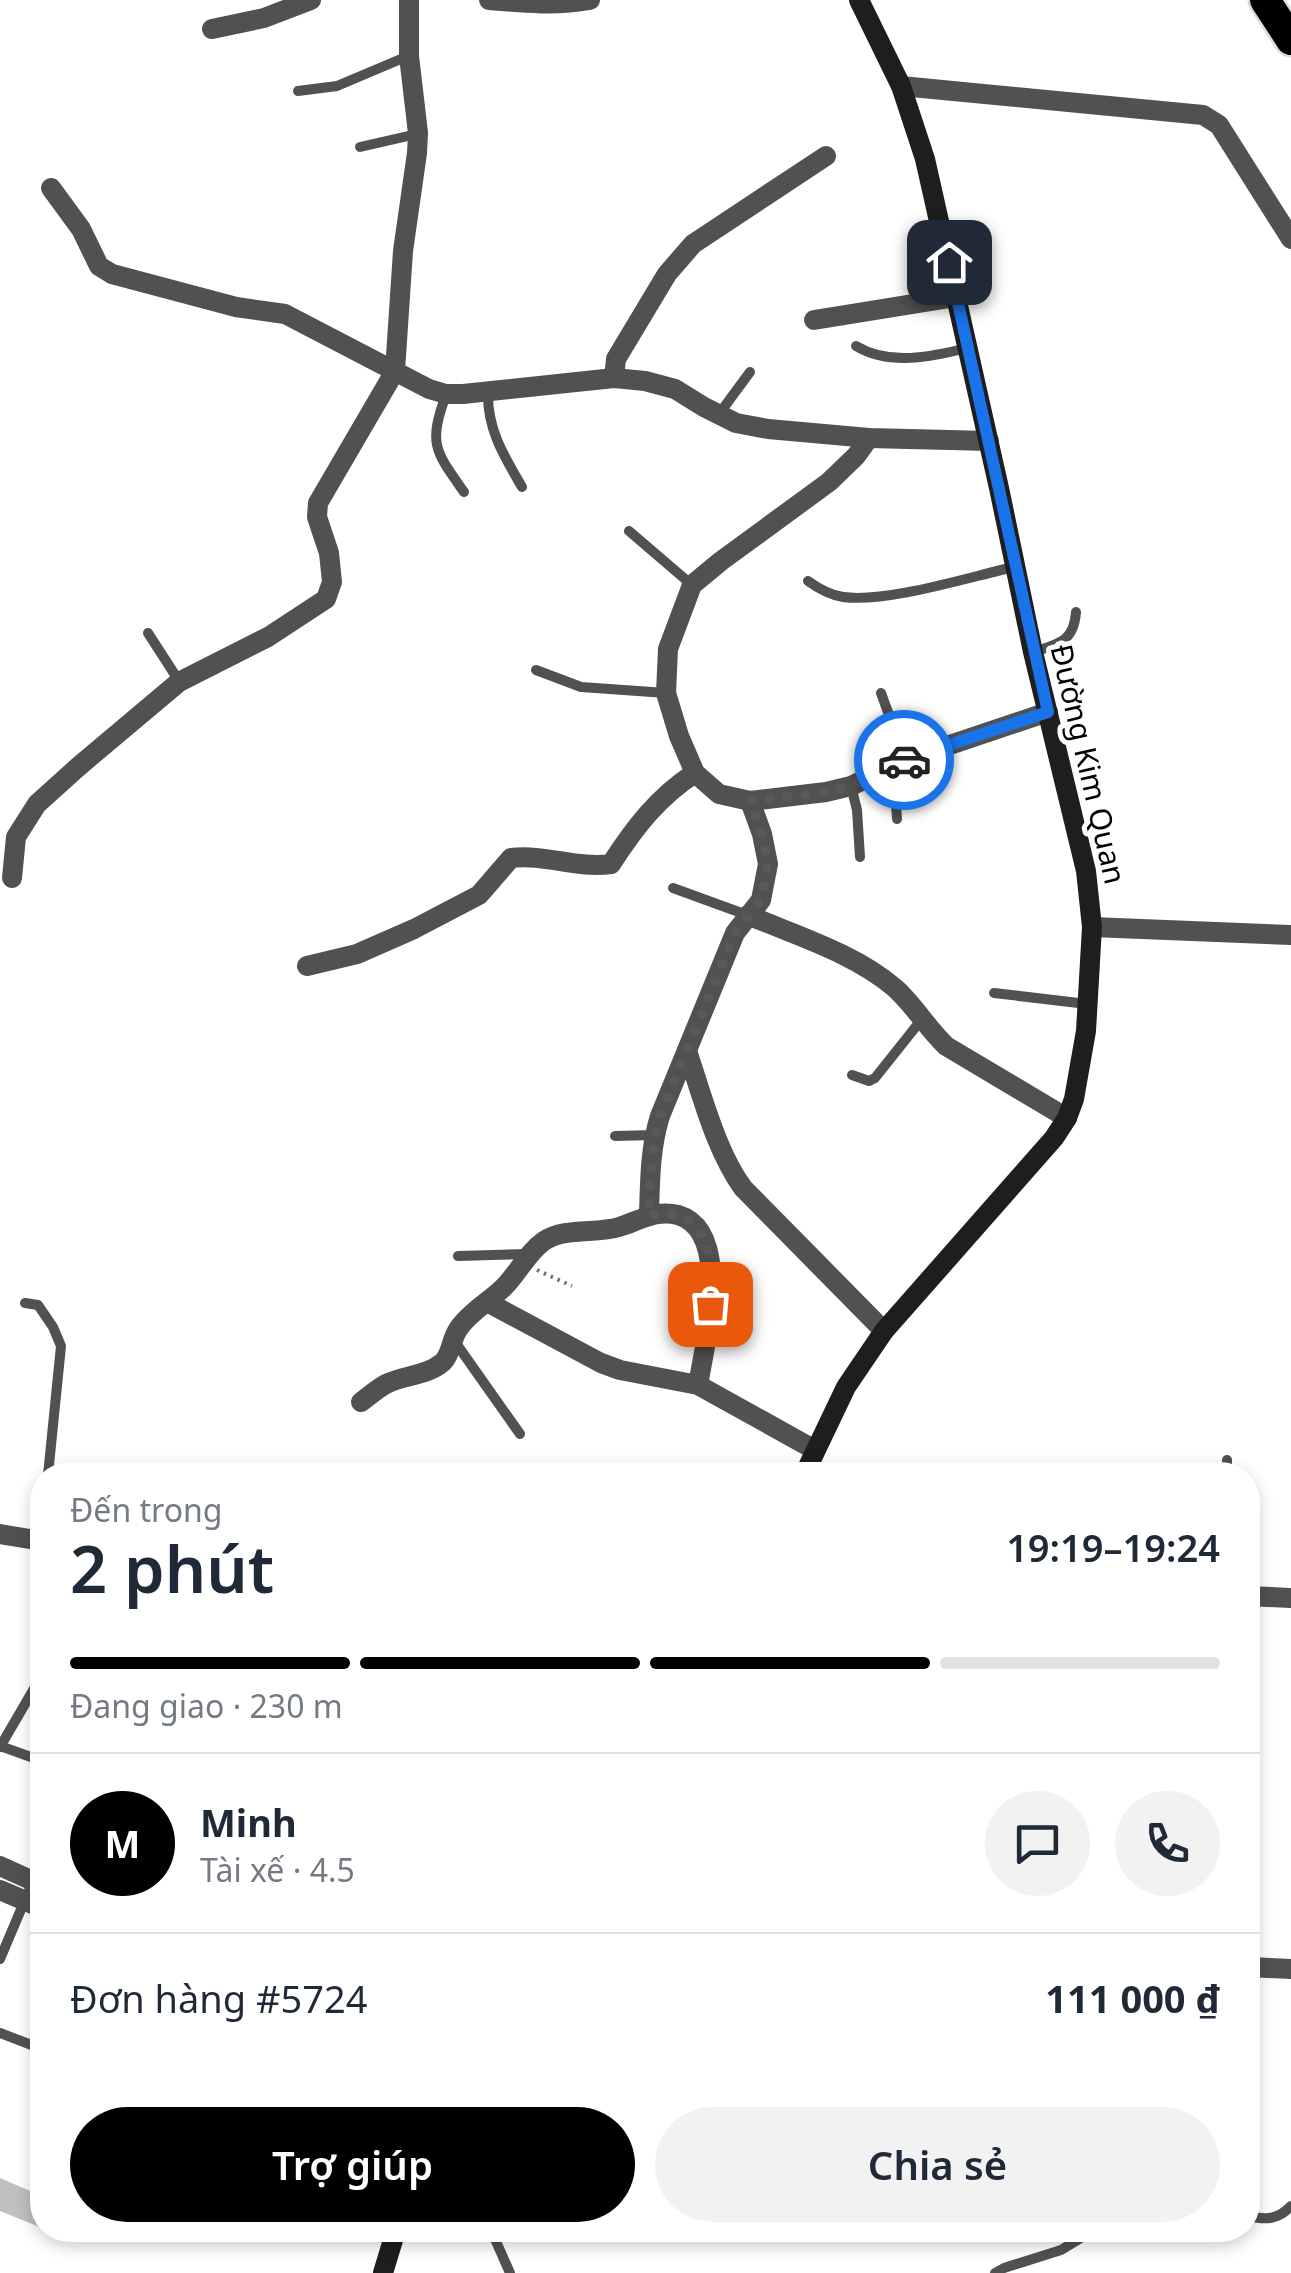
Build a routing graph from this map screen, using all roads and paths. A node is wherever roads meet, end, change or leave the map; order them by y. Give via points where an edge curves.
1 (311, 0) edge
2 (410, 0) edge
3 (490, 0) edge
4 (590, 0) edge
5 (859, 0) edge
6 (1265, 0) edge
7 (212, 28) dead end
8 (1291, 40) edge
9 (409, 56) junction
10 (901, 86) junction
11 (298, 91) dead end
12 (418, 134) junction
13 (360, 147) dead end
14 (826, 156) dead end
15 (52, 188) dead end
16 (1291, 239) edge
17 (956, 297) junction
18 (814, 320) dead end
19 (856, 346) dead end
20 (968, 348) junction
21 (395, 372) junction
22 (750, 372) dead end
23 (614, 378) junction
24 (488, 391) junction
25 (446, 394) junction
26 (718, 414) junction
27 (869, 438) junction
28 (988, 441) junction
29 (522, 487) dead end
30 (464, 492) dead end
31 (629, 531) dead end
32 (1016, 566) junction
33 (808, 580) dead end
34 (692, 585) junction
35 (1076, 612) dead end
36 (148, 633) dead end
37 (1033, 652) junction
38 (536, 670) dead end
39 (179, 682) junction
40 (666, 692) junction
41 (881, 693) dead end
42 (1048, 712) junction
43 (905, 760) junction
44 (884, 771) junction
45 (696, 774) junction
46 (851, 786) junction
47 (750, 801) junction
48 (897, 819) dead end
49 (860, 857) dead end
50 (12, 878) dead end
51 (673, 888) dead end
52 (748, 915) junction
53 (1092, 927) junction
54 (1291, 935) edge
55 (307, 966) dead end
56 (994, 993) dead end
57 (1088, 1004) junction
58 (922, 1018) junction
59 (687, 1050) junction
60 (852, 1075) dead end
61 (1067, 1118) junction
62 (655, 1135) junction
63 (615, 1136) dead end
64 (648, 1215) junction
65 (458, 1256) dead end
66 (527, 1259) junction
67 (572, 1286) dead end
68 (487, 1302) junction
69 (25, 1303) dead end
70 (884, 1330) junction
71 (452, 1338) junction
72 (698, 1384) junction
73 (361, 1402) dead end
74 (520, 1434) dead end
75 (814, 1450) junction
76 (49, 1462) edge
77 (809, 1462) edge
78 (0, 1534) edge
79 (30, 1539) edge
80 (1260, 1597) edge
81 (1291, 1598) edge
82 (30, 1695) edge
83 (0, 1746) edge
84 (30, 1756) edge
85 (0, 1866) edge
86 (30, 1889) edge
87 (0, 1890) edge
88 (30, 1893) edge
89 (30, 1905) edge
90 (0, 1959) edge
91 (1260, 1968) edge
92 (1291, 1970) edge
93 (0, 2033) edge
94 (30, 2044) edge
95 (1291, 2206) edge
96 (1260, 2218) edge
97 (392, 2242) edge
98 (496, 2242) edge
99 (1074, 2242) edge
100 (382, 2273) edge
101 (510, 2273) edge
102 (996, 2273) edge

1 - 7 street
2 - 9 street
3 - 4 street
5 - 10 main road, Đường Kim Quan
6 - 8 highway
9 - 11 lane via 338,86
9 - 12 street
10 - 16 street via 1204,115 1219,126
10 - 17 main road, Đường Kim Quan via 926,158
12 - 13 lane
12 - 21 street
14 - 23 street via 693,244 616,359
15 - 21 street via 99,266 112,274 285,314
17 - 18 street
17 - 20 main road, Đường Kim Quan
19 - 20 lane via 892,358
20 - 28 main road, Đường Kim Quan
21 - 25 street
21 - 39 street via 318,503 332,582 326,599
22 - 26 lane
23 - 24 street
23 - 26 street via 675,389
24 - 25 street
24 - 29 lane via 497,445
25 - 30 lane via 436,435 440,457
26 - 27 street via 736,423
27 - 28 street
27 - 34 street via 830,482
28 - 32 main road, Đường Kim Quan
31 - 34 lane
32 - 33 lane via 855,598 820,590
32 - 37 main road, Đường Kim Quan
34 - 40 street via 668,650
35 - 37 lane via 1066,639
36 - 39 lane
37 - 42 main road, Đường Kim Quan
38 - 40 lane via 581,687
39 - 50 street via 37,804 16,837
40 - 45 street
41 - 43 lane
42 - 43 street
42 - 53 main road, Đường Kim Quan via 1086,871
43 - 44 street
44 - 46 street
44 - 48 lane via 895,790
45 - 47 street via 718,794
45 - 55 street via 651,808 611,864 511,858 479,895 414,930
46 - 47 street
46 - 49 lane
47 - 52 street via 768,864 761,900
51 - 52 lane
52 - 58 street via 869,969
52 - 59 street
53 - 54 street
53 - 57 main road, Đường Kim Quan
56 - 57 lane
57 - 61 main road, Đường Kim Quan
58 - 60 lane via 875,1078
58 - 61 street via 946,1046
59 - 62 street
59 - 70 street via 736,1178
61 - 70 main road, Đường Kim Quan
62 - 63 lane
62 - 64 street
64 - 66 street via 622,1226 556,1234
64 - 72 street via 681,1215 700,1231 708,1252 709,1324
65 - 66 lane
66 - 67 path
66 - 68 street
68 - 71 street
68 - 72 street via 601,1363
69 - 76 lane via 38,1304 62,1346
70 - 75 main road, Đường Kim Quan
71 - 73 street via 448,1358
71 - 74 lane
72 - 75 street
75 - 77 main road, Đường Kim Quan
78 - 79 street
80 - 81 street
82 - 83 lane
83 - 84 lane
85 - 86 street
87 - 88 street
89 - 90 lane
91 - 92 street
93 - 94 lane
95 - 96 lane via 1272,2219
97 - 100 main road
98 - 101 lane
99 - 102 lane

